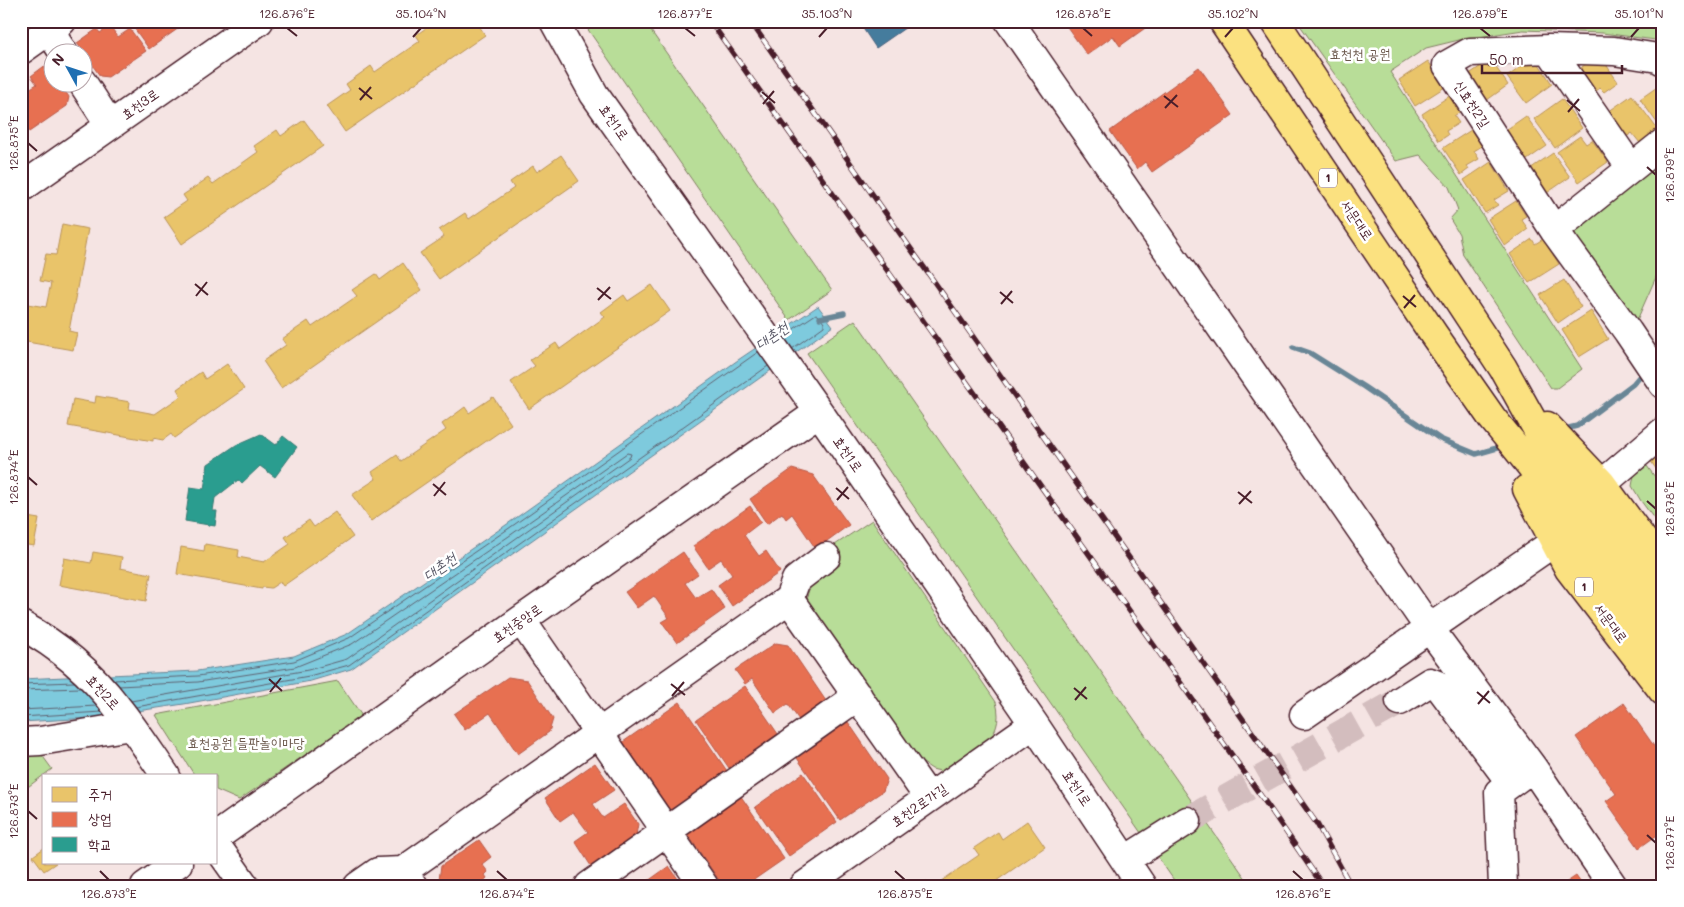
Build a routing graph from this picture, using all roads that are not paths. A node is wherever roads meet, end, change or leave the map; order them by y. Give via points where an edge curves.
1 (259, 21) edge
2 (554, 21) edge
3 (1009, 21) edge
4 (1223, 21) edge
5 (1275, 21) edge
6 (54, 31) edge
7 (1548, 48) junction
8 (21, 50) edge
9 (1663, 61) edge
10 (89, 92) edge
11 (110, 125) junction
12 (1663, 143) edge
13 (1631, 168) junction
14 (21, 188) edge
15 (1554, 230) junction
16 (1662, 384) edge
17 (819, 412) junction
18 (1663, 432) edge
19 (1541, 459) junction
20 (1602, 484) junction
21 (1556, 541) junction
22 (826, 556) dead end
23 (1663, 568) edge
24 (789, 599) junction
25 (1663, 611) edge
26 (521, 620) junction
27 (21, 625) edge
28 (1429, 628) junction
29 (1663, 653) edge
30 (1663, 691) edge
31 (858, 696) junction
32 (1400, 702) tunnel mouth
33 (1304, 715) dead end
34 (1034, 724) junction
35 (131, 726) junction
36 (598, 733) junction
37 (21, 742) edge
38 (165, 774) edge
39 (1522, 776) junction
40 (929, 798) junction
41 (1187, 821) tunnel mouth
42 (666, 832) junction
43 (218, 836) edge
44 (218, 848) edge
45 (1125, 860) junction
46 (177, 864) edge
47 (408, 878) edge
48 (145, 886) edge
49 (245, 886) edge
50 (358, 886) edge
51 (589, 886) edge
52 (704, 886) edge
53 (804, 886) edge
54 (1142, 886) edge
55 (1503, 886) edge
56 (1614, 886) edge

1 - 11 street, 효천3로
2 - 17 street, 효천1로 via 594,94
3 - 28 street
4 - 19 main road, 서문대로 / 1 via 1492,418
5 - 19 main road, 1 via 1520,398
6 - 8 street
7 - 9 street, 신효천2길 via 1614,51
7 - 13 street
7 - 15 street, 신효천2길 via 1470,52 1447,65
10 - 11 street
11 - 14 street, 효천3로
12 - 13 street
13 - 15 street
15 - 16 street, 신효천2길
17 - 26 street, 효천중앙로
17 - 34 street, 효천1로
18 - 20 street
19 - 20 main road, 1
19 - 21 main road, 서문대로 / 1
19 - 25 main road via 1609,538
19 - 29 main road, 서문대로 via 1589,552
20 - 23 main road, 1
21 - 28 street
21 - 30 main road, 서문대로 / 1 via 1569,569
22 - 24 street via 796,580
24 - 31 street
24 - 36 street
26 - 36 street
26 - 43 street, 효천중앙로
27 - 35 street, 효천2로 via 81,668 101,687
28 - 33 street
28 - 39 street
31 - 40 street
31 - 42 street
32 - 39 street via 1430,682 1438,685
34 - 40 street, 효천2로가길
34 - 45 street, 효천1로
35 - 37 street
35 - 38 street, 효천2로
36 - 42 street
36 - 47 street
39 - 55 street via 1499,792
39 - 56 street
40 - 53 street, 효천2로가길
41 - 45 street
42 - 51 street
42 - 52 street
44 - 49 street
45 - 54 street, 효천1로
46 - 48 street
47 - 50 street via 378,872

